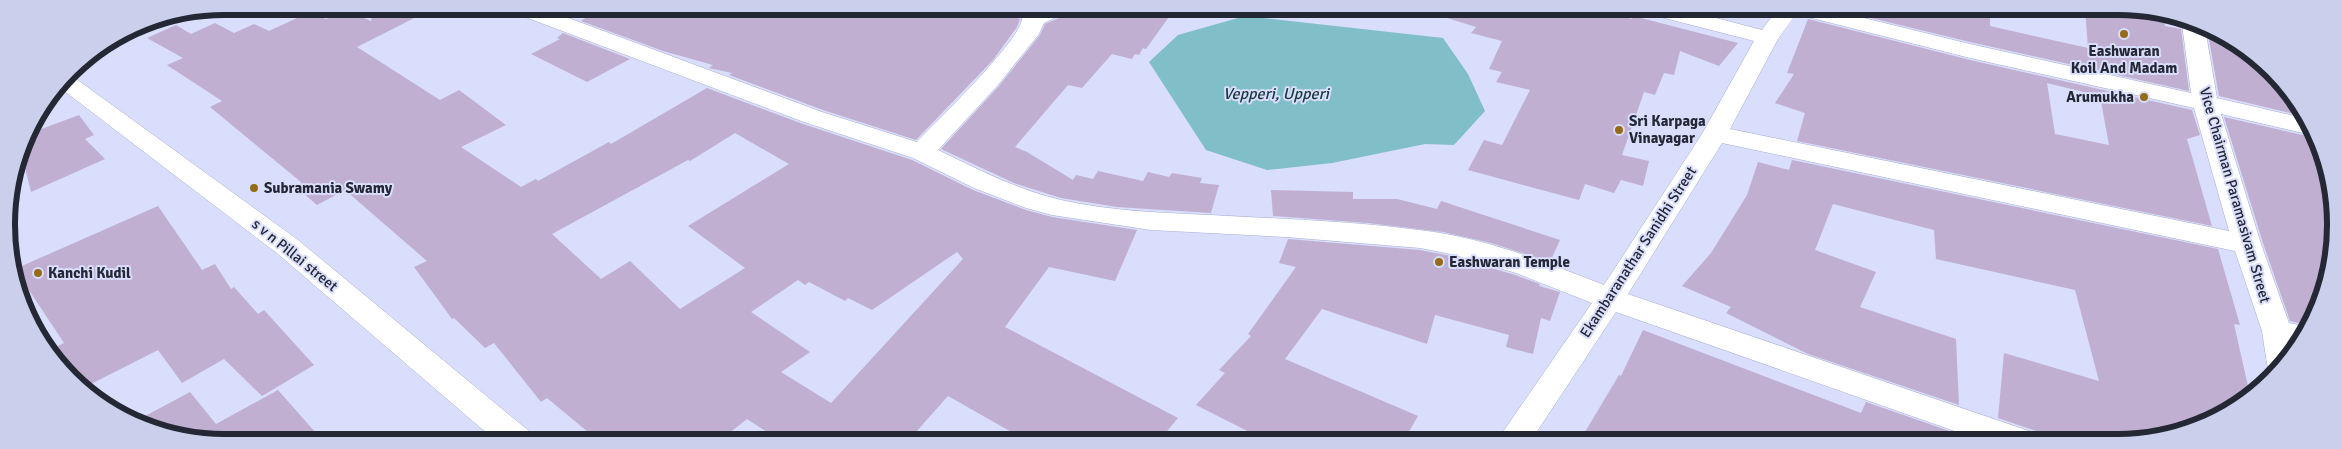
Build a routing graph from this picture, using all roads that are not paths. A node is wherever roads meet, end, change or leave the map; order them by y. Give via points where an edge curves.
1 (544, 15) edge
2 (1031, 15) edge
3 (1042, 15) edge
4 (1680, 15) edge
5 (1784, 15) edge
6 (1825, 15) edge
7 (1034, 19) junction
8 (2194, 29) edge
9 (1767, 38) junction
10 (70, 83) edge
11 (2206, 103) junction
12 (2301, 124) edge
13 (1715, 134) junction
14 (922, 152) junction
15 (2247, 244) junction
16 (1610, 299) junction
17 (2290, 334) edge
18 (2286, 349) edge
19 (510, 434) edge
20 (1517, 434) edge
21 (2000, 434) edge

1 - 14 street via 813,117
2 - 7 street
3 - 7 street
4 - 9 street
5 - 9 street, Ekambaranathar Sanidhi Street
6 - 11 street via 1970,52
7 - 14 street via 1031,29 990,80
8 - 11 street, Vice Chairman Paramasivam Street
9 - 13 street, Ekambaranathar Sanidhi Street
10 - 19 street, s v n Pillai street via 288,247
11 - 12 street
11 - 15 street, Vice Chairman Paramasivam Street
13 - 15 street
13 - 16 street, Ekambaranathar Sanidhi Street
14 - 16 street via 983,182 1062,209 1151,221 1286,228 1452,245 1526,266
15 - 17 street, Vice Chairman Paramasivam Street
16 - 20 street, Ekambaranathar Sanidhi Street
16 - 21 street
17 - 18 street, Vice Chairman Paramasivam Street

